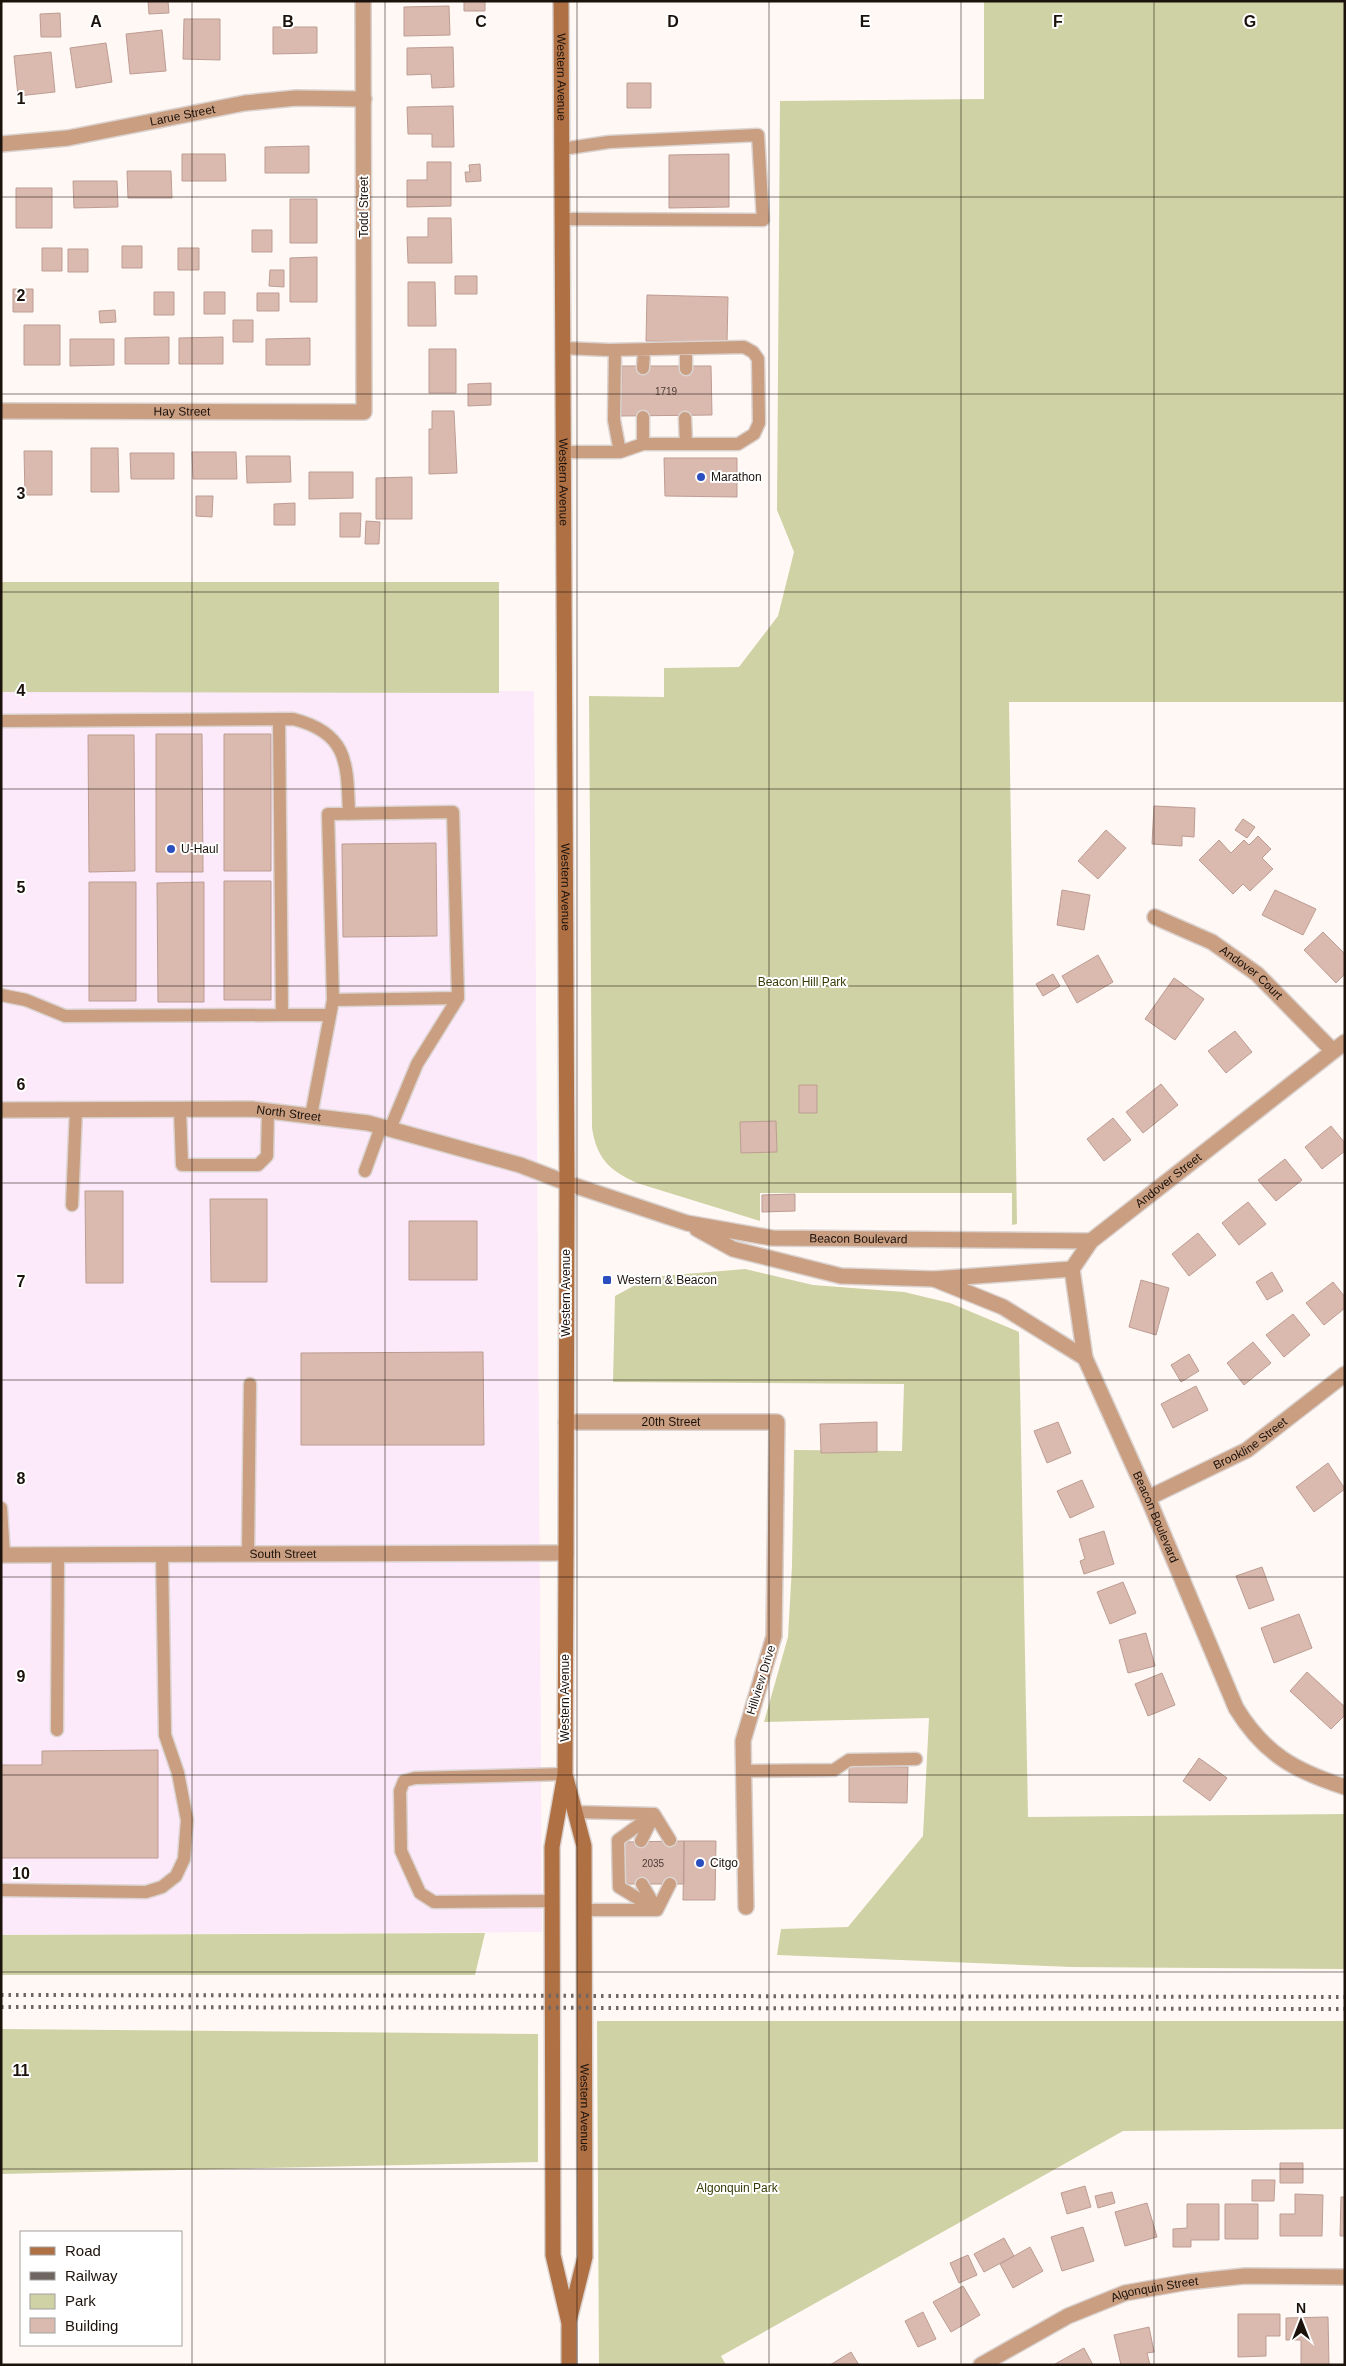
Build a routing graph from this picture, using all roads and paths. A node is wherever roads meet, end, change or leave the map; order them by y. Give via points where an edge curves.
1 (363, 1) edge
2 (561, 1) edge
3 (364, 99) junction
4 (1, 144) edge
5 (562, 149) junction
6 (562, 220) junction
7 (563, 348) junction
8 (686, 349) junction
9 (615, 350) junction
10 (644, 350) junction
11 (643, 368) dead end
12 (686, 369) dead end
13 (1, 411) edge
14 (364, 412) joint
15 (643, 417) dead end
16 (685, 418) dead end
17 (643, 444) junction
18 (686, 444) junction
19 (563, 452) junction
20 (620, 452) junction
21 (279, 719) junction
22 (1, 721) edge
23 (349, 814) junction
24 (1155, 918) dead end
25 (1, 995) edge
26 (458, 998) junction
27 (333, 1000) junction
28 (282, 1015) junction
29 (330, 1015) junction
30 (1345, 1042) edge
31 (1333, 1052) junction
32 (1, 1110) edge
33 (76, 1110) junction
34 (180, 1110) junction
35 (268, 1111) junction
36 (311, 1116) junction
37 (385, 1128) junction
38 (365, 1171) dead end
39 (567, 1184) junction
40 (72, 1205) dead end
41 (687, 1223) junction
42 (1091, 1241) junction
43 (1072, 1269) junction
44 (934, 1279) junction
45 (1085, 1358) junction
46 (1345, 1374) edge
47 (250, 1384) dead end
48 (566, 1422) junction
49 (777, 1422) joint
50 (1148, 1498) junction
51 (1, 1508) edge
52 (566, 1553) junction
53 (58, 1554) junction
54 (162, 1554) junction
55 (248, 1554) junction
56 (2, 1555) edge
57 (57, 1730) dead end
58 (916, 1759) dead end
59 (743, 1771) junction
60 (565, 1774) junction
61 (1345, 1787) edge
62 (575, 1812) junction
63 (654, 1814) junction
64 (670, 1840) dead end
65 (641, 1841) dead end
66 (642, 1884) dead end
67 (670, 1884) dead end
68 (1, 1890) edge
69 (552, 1901) junction
70 (746, 1907) dead end
71 (584, 1910) junction
72 (657, 1910) junction
73 (1345, 2277) edge
74 (569, 2323) junction
75 (570, 2365) edge
76 (981, 2365) edge

1 - 3 street, Todd Street
2 - 5 main road, Western Avenue
3 - 4 street, Larue Street via 296,98 245,103 68,138
3 - 14 street, Todd Street
5 - 6 main road, Western Avenue
5 - 6 lane via 609,142 758,135 763,220
6 - 7 main road, Western Avenue
7 - 9 lane
7 - 19 main road, Western Avenue
8 - 10 lane
8 - 12 lane
8 - 18 lane via 744,347 753,352 758,359 759,423 754,434 738,444
9 - 10 lane
9 - 20 lane via 614,420
10 - 11 lane
13 - 14 street, Hay Street
15 - 17 lane
16 - 18 lane
17 - 18 lane
17 - 20 lane
19 - 20 lane
19 - 39 main road, Western Avenue
21 - 22 lane
21 - 23 lane via 313,724 331,736 340,749 348,772
21 - 28 lane
23 - 26 lane via 453,812
23 - 27 lane via 328,814
24 - 31 street, Andover Court via 1212,942 1258,974
25 - 28 lane via 26,1000 65,1016
26 - 27 lane
26 - 37 lane via 417,1064
27 - 29 lane
28 - 29 lane
29 - 36 lane
30 - 31 street, Andover Street
31 - 42 street, Andover Street
32 - 33 street, North Street
33 - 34 street, North Street
33 - 40 lane
34 - 35 street, North Street
34 - 35 lane via 182,1165 258,1165 267,1156
35 - 36 street, North Street
36 - 37 street, North Street
37 - 38 lane
37 - 39 street, North Street via 520,1165
39 - 41 street, Beacon Boulevard
39 - 48 main road, Western Avenue
41 - 42 street, Beacon Boulevard via 772,1238
41 - 44 street, Beacon Boulevard via 733,1249 841,1276
42 - 43 street, Andover Street
43 - 44 street, Beacon Boulevard
43 - 45 street
44 - 45 street, Beacon Boulevard via 1003,1307
45 - 50 street, Beacon Boulevard
46 - 50 street, Brookline Street via 1247,1450
47 - 55 lane
48 - 49 street, 20th Street
48 - 52 main road, Western Avenue
49 - 59 street, Hillview Drive via 774,1636 743,1741
50 - 61 street, Beacon Boulevard via 1236,1708 1249,1731 1283,1762
51 - 56 lane
52 - 55 street, South Street
52 - 60 main road, Western Avenue
53 - 54 street, South Street
53 - 56 street, South Street
53 - 57 lane
54 - 55 street, South Street
54 - 68 lane via 165,1735 178,1773 187,1820 184,1858 176,1876 162,1887 146,1892
58 - 59 lane via 849,1760 834,1770
59 - 70 street, Hillview Drive
60 - 62 main road, Western Avenue
60 - 69 main road, Western Avenue via 552,1847
60 - 69 lane via 415,1778 404,1781 400,1791 401,1851 420,1893 434,1902
62 - 63 lane
62 - 71 main road, Western Avenue via 584,1846
63 - 64 lane
63 - 65 lane
63 - 72 lane via 618,1840 619,1887
66 - 72 lane
67 - 72 lane
69 - 74 main road, Western Avenue via 553,2255
71 - 72 lane
71 - 74 main road, Western Avenue via 585,2257
73 - 76 street, Algonquin Street via 1245,2276 1125,2293 1068,2316
74 - 75 main road, Western Avenue

